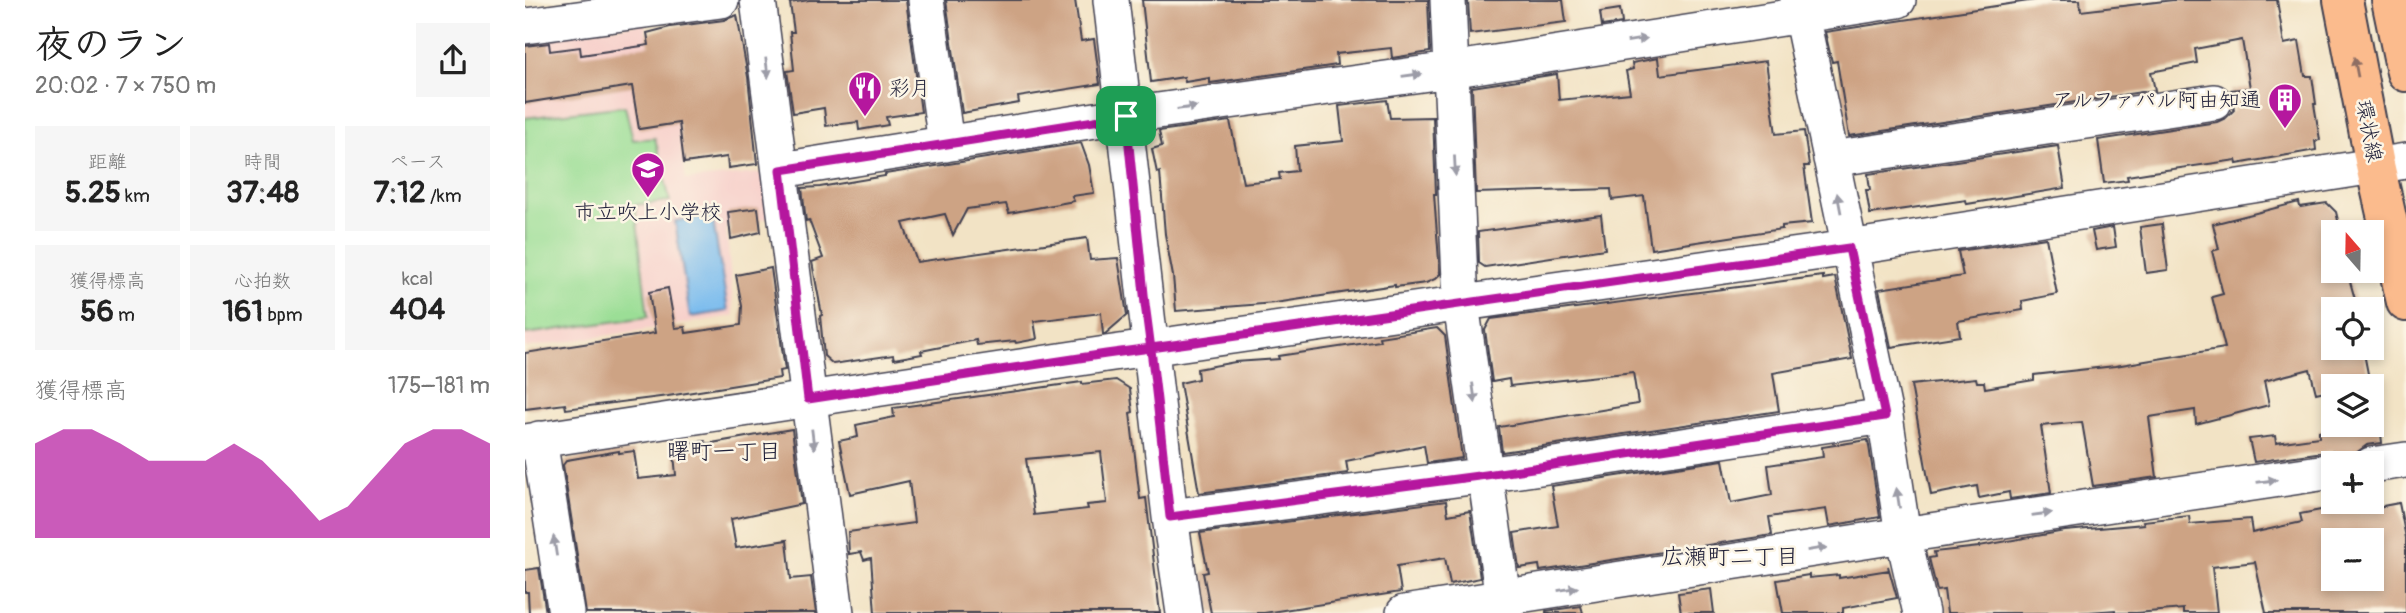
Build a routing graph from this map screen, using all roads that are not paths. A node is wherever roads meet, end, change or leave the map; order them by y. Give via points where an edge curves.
1 (721, 0) edge
2 (758, 0) edge
3 (926, 0) edge
4 (1111, 0) edge
5 (1448, 0) edge
6 (1898, 0) edge
7 (2343, 0) edge
8 (2391, 0) edge
9 (1800, 7) edge
10 (525, 26) edge
11 (1450, 70) junction
12 (2406, 72) edge
13 (2214, 102) dead end
14 (1126, 116) junction
15 (946, 144) junction
16 (1831, 159) junction
17 (2391, 163) edge
18 (781, 170) junction
19 (1849, 248) junction
20 (2406, 302) edge
21 (1461, 304) junction
22 (1151, 348) junction
23 (808, 399) junction
24 (1885, 416) junction
25 (532, 440) edge
26 (2406, 460) edge
27 (2384, 464) edge
28 (2321, 473) edge
29 (1486, 475) junction
30 (1170, 517) junction
31 (1903, 535) junction
32 (1504, 606) edge
33 (566, 613) edge
34 (836, 613) edge
35 (1184, 613) edge
36 (1404, 613) edge
37 (1921, 613) edge

1 - 10 street
2 -> 18 street
3 - 15 street
4 - 14 street
5 - 11 street
6 - 9 street
17 -> 7 main road, 環状線
8 - 12 main road
11 -> 9 street
9 - 16 street
14 -> 11 street
11 -> 21 street
13 - 16 street
14 - 15 street
14 - 22 street
15 - 18 street
19 -> 16 street
17 - 19 street
17 - 20 main road, 環状線
18 - 23 street
19 - 21 street
19 - 24 street
21 - 22 street
21 -> 29 street
22 - 23 street
22 - 30 street
23 - 25 street
23 -> 34 street
24 - 29 street
31 -> 24 street
33 -> 25 street
26 - 27 street
31 -> 28 street
29 - 30 street
29 - 32 street
30 - 35 street
32 -> 31 street
31 - 37 street
32 - 36 street

